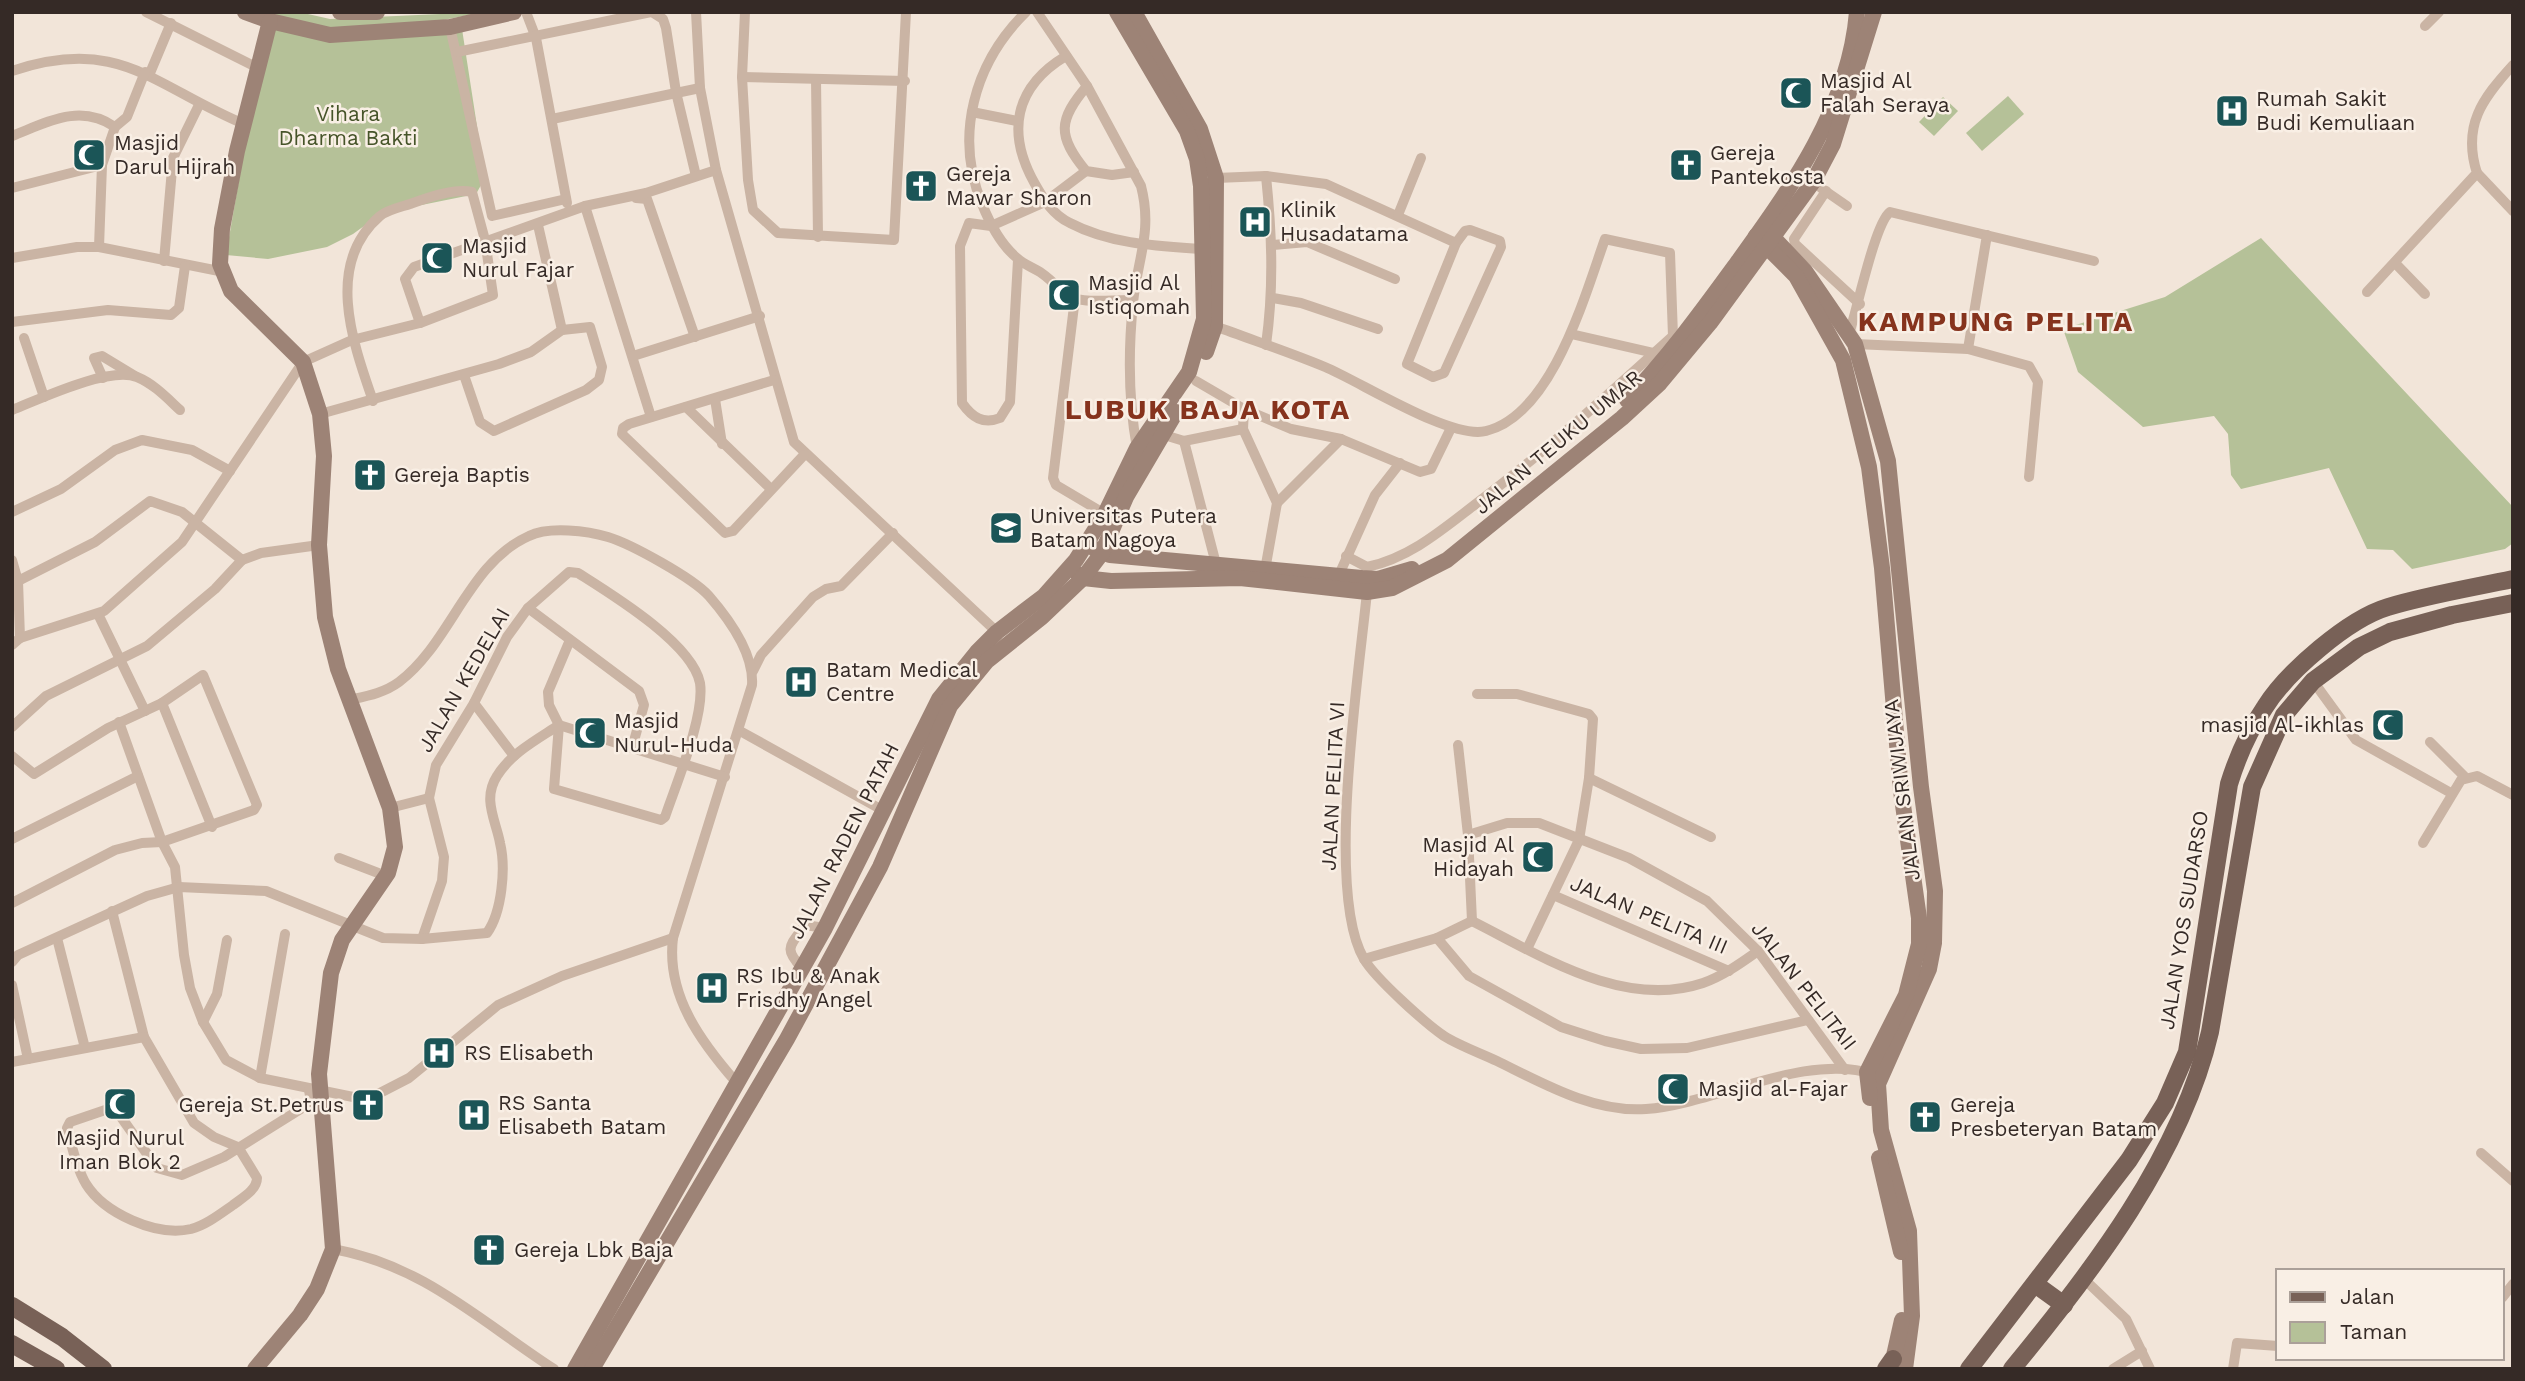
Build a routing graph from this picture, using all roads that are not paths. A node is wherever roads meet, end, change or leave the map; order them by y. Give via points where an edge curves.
1 (146, 12) edge
2 (245, 12) edge
3 (340, 12) edge
4 (377, 12) edge
5 (514, 12) edge
6 (526, 12) edge
7 (651, 12) edge
8 (696, 12) edge
9 (745, 12) edge
10 (906, 12) edge
11 (1026, 12) edge
12 (1037, 12) edge
13 (1117, 12) edge
14 (1134, 12) edge
15 (1857, 12) edge
16 (1874, 12) edge
17 (2439, 12) edge
18 (270, 21) junction
19 (171, 23) junction
20 (2425, 26) dead end
21 (450, 27) junction
22 (536, 38) junction
23 (457, 52) junction
24 (1066, 57) junction
25 (2513, 65) edge
26 (13, 69) edge
27 (260, 69) junction
28 (147, 73) junction
29 (742, 77) junction
30 (816, 79) junction
31 (905, 81) junction
32 (1087, 86) junction
33 (700, 88) junction
34 (676, 92) junction
35 (199, 105) junction
36 (972, 112) junction
37 (552, 119) junction
38 (1017, 121) junction
39 (244, 124) junction
40 (115, 127) junction
41 (12, 136) edge
42 (1421, 158) dead end
43 (102, 165) junction
44 (716, 170) junction
45 (1086, 171) junction
46 (1134, 172) junction
47 (2477, 173) junction
48 (696, 176) junction
49 (1266, 176) junction
50 (1216, 178) junction
51 (1820, 186) junction
52 (12, 188) edge
53 (566, 199) junction
54 (1045, 202) junction
55 (1847, 206) dead end
56 (586, 210) junction
57 (2513, 211) edge
58 (569, 213) junction
59 (1398, 215) junction
60 (538, 225) junction
61 (991, 226) junction
62 (1987, 235) junction
63 (1765, 236) junction
64 (818, 237) junction
65 (485, 240) junction
66 (1456, 243) junction
67 (1273, 245) junction
68 (1146, 246) junction
69 (99, 247) junction
70 (1201, 249) junction
71 (12, 258) edge
72 (1018, 260) junction
73 (164, 261) junction
74 (2094, 261) dead end
75 (2395, 263) junction
76 (185, 266) junction
77 (224, 272) junction
78 (1395, 279) dead end
79 (2367, 292) dead end
80 (2425, 294) dead end
81 (1075, 298) junction
82 (1273, 298) junction
83 (1133, 300) junction
84 (1860, 304) junction
85 (760, 316) junction
86 (12, 323) edge
87 (420, 323) junction
88 (1215, 326) junction
89 (1378, 329) dead end
90 (562, 330) junction
91 (1572, 334) junction
92 (695, 337) junction
93 (24, 338) dead end
94 (1676, 339) junction
95 (1852, 339) junction
96 (352, 340) junction
97 (1266, 345) junction
98 (1968, 349) junction
99 (1654, 353) junction
100 (633, 356) junction
101 (303, 362) junction
102 (464, 375) junction
103 (135, 376) junction
104 (103, 378) junction
105 (775, 380) junction
106 (1196, 381) junction
107 (44, 397) junction
108 (715, 399) junction
109 (373, 401) junction
110 (686, 407) junction
111 (1244, 409) junction
112 (12, 410) edge
113 (180, 410) dead end
114 (320, 414) junction
115 (651, 417) junction
116 (1451, 428) junction
117 (1243, 429) junction
118 (1161, 434) junction
119 (1341, 439) junction
120 (1184, 441) junction
121 (722, 444) junction
122 (1137, 448) junction
123 (804, 455) junction
124 (1401, 463) junction
125 (230, 471) junction
126 (2029, 477) dead end
127 (771, 489) junction
128 (1277, 502) junction
129 (1891, 505) junction
130 (1874, 507) junction
131 (12, 512) edge
132 (1105, 514) junction
133 (196, 524) junction
134 (893, 533) junction
135 (319, 545) junction
136 (1086, 545) junction
137 (1102, 553) junction
138 (1346, 556) junction
139 (12, 560) edge
140 (242, 561) junction
141 (1216, 564) junction
142 (1265, 570) junction
143 (1076, 573) junction
144 (1338, 577) junction
145 (2513, 579) edge
146 (18, 581) junction
147 (1367, 592) junction
148 (2513, 603) edge
149 (528, 608) junction
150 (98, 614) junction
151 (997, 632) junction
152 (570, 640) junction
153 (16, 642) edge
154 (119, 661) junction
155 (753, 671) junction
156 (2313, 681) junction
157 (1477, 694) dead end
158 (349, 701) junction
159 (162, 703) junction
160 (474, 703) junction
161 (145, 711) junction
162 (119, 722) junction
163 (559, 725) junction
164 (12, 727) edge
165 (1916, 727) junction
166 (1896, 729) junction
167 (740, 731) junction
168 (2430, 742) dead end
169 (1458, 744) dead end
170 (632, 748) junction
171 (12, 756) edge
172 (514, 756) junction
173 (682, 764) junction
174 (138, 776) junction
175 (724, 777) junction
176 (1589, 778) junction
177 (2466, 778) junction
178 (2451, 793) junction
179 (2513, 795) edge
180 (429, 797) junction
181 (390, 808) junction
182 (884, 811) junction
183 (212, 827) junction
184 (1468, 835) junction
185 (1711, 837) dead end
186 (12, 839) edge
187 (1578, 840) junction
188 (162, 842) junction
189 (2423, 843) dead end
190 (339, 858) dead end
191 (386, 876) junction
192 (179, 887) junction
193 (1553, 895) junction
194 (12, 903) edge
195 (112, 911) junction
196 (1472, 921) junction
197 (351, 926) junction
198 (285, 934) dead end
199 (57, 938) junction
200 (673, 938) junction
201 (1437, 938) junction
202 (422, 939) junction
203 (226, 940) dead end
204 (1528, 949) junction
205 (1758, 951) junction
206 (1364, 959) junction
207 (12, 962) edge
208 (1729, 971) junction
209 (12, 985) edge
210 (1808, 1020) junction
211 (204, 1022) junction
212 (768, 1027) junction
213 (144, 1037) junction
214 (787, 1038) junction
215 (86, 1048) junction
216 (28, 1059) junction
217 (12, 1062) edge
218 (1844, 1070) junction
219 (1873, 1074) junction
220 (260, 1078) junction
221 (736, 1082) junction
222 (315, 1091) junction
223 (238, 1147) junction
224 (2481, 1153) dead end
225 (2513, 1181) edge
226 (333, 1249) junction
227 (2085, 1279) junction
228 (2035, 1284) junction
229 (2064, 1305) junction
230 (12, 1306) edge
231 (12, 1344) edge
232 (2276, 1346) edge
233 (2143, 1350) junction
234 (1894, 1366) edge
235 (56, 1369) edge
236 (103, 1369) edge
237 (255, 1369) edge
238 (554, 1369) edge
239 (575, 1369) edge
240 (592, 1369) edge
241 (1969, 1369) edge
242 (2012, 1369) edge
243 (2113, 1369) edge
244 (2150, 1369) edge
245 (2233, 1369) edge

1 - 19 street
2 - 18 main road
3 - 4 main road
5 - 21 main road
6 - 22 street
7 - 22 street
7 - 34 street via 663,19
8 - 33 street
9 - 29 street
10 - 31 street
11 - 36 street via 997,45
12 - 24 street
13 - 70 main road, JALAN RADEN PATAH via 1187,131 1197,159
14 - 50 main road, JALAN RADEN PATAH via 1200,129
15 - 63 main road, JALAN TEUKU UMAR via 1855,40 1843,82
16 - 51 main road, JALAN TEUKU UMAR
17 - 20 street
18 - 21 main road via 330,35
18 - 27 main road
19 - 27 street
19 - 28 street
21 - 23 street
22 - 23 street
22 - 37 street
23 - 53 street via 492,216
24 - 32 street
24 - 38 street via 1042,73 1026,95
25 - 47 street via 2474,123 2470,148
26 - 28 street via 81,56
27 - 39 main road
28 - 35 street
28 - 40 street via 127,117
29 - 30 street
29 - 64 street via 753,210 778,233
30 - 31 street
30 - 64 street
31 - 64 street via 894,240
32 - 45 street via 1064,123 1064,137
32 - 46 street
33 - 34 street
33 - 44 street
34 - 37 street
34 - 48 street
35 - 39 street
35 - 73 street via 173,158
36 - 38 street
36 - 61 street via 968,129 971,170
37 - 53 street
38 - 54 street via 1026,169
39 - 77 main road via 222,229 220,264
40 - 41 street via 86,114
40 - 43 street
42 - 59 street
43 - 52 street
43 - 69 street
44 - 48 street
44 - 85 street
45 - 46 street
45 - 54 street
46 - 68 street via 1145,202
47 - 57 street
47 - 75 street
48 - 56 street
49 - 50 street
49 - 59 street via 1326,184
49 - 67 street
50 - 88 main road, JALAN RADEN PATAH
51 - 55 street
51 - 63 main road, JALAN TEUKU UMAR
51 - 84 street via 1794,244
53 - 58 street
54 - 61 street
54 - 68 street via 1070,223
56 - 58 street
56 - 92 street via 638,197 647,199
56 - 100 street
58 - 60 street
59 - 66 street
60 - 65 street
60 - 90 street
61 - 72 street
61 - 72 street via 969,223 960,246 962,403 978,419 991,422 1000,418 1010,402
62 - 74 street
62 - 84 street via 1890,212 1880,225
62 - 98 street
63 - 94 main road, JALAN TEUKU UMAR
63 - 95 main road, JALAN SRIWIJAYA via 1805,271
63 - 130 main road, JALAN SRIWIJAYA via 1796,276 1843,360
63 - 147 main road, JALAN TEUKU UMAR via 1676,363 1622,418 1447,560 1392,588
65 - 87 street via 493,295
65 - 87 street via 426,262 408,274 405,279
65 - 96 street via 475,195 469,191 428,198 381,214 363,235 349,263
66 - 66 street via 1407,365 1433,377 1444,373 1501,243 1468,230
67 - 78 street via 1307,242
67 - 82 street
68 - 70 street
68 - 83 street
69 - 71 street
69 - 73 street
70 - 122 main road, JALAN RADEN PATAH via 1204,319 1200,338 1189,372
72 - 81 street
73 - 76 street
75 - 79 street
75 - 80 street
76 - 77 street
76 - 86 street via 178,308 171,315 108,310
77 - 101 main road via 231,291
81 - 83 street
81 - 132 street via 1053,478 1056,485
82 - 89 street
82 - 97 street
83 - 122 street via 1128,396
84 - 95 street
85 - 92 street
85 - 105 street
87 - 96 street
88 - 97 street
88 - 106 main road, JALAN RADEN PATAH
90 - 102 street via 531,352
90 - 102 street via 591,329 602,367 599,380 523,419 486,429
91 - 94 street via 1605,239 1670,253
91 - 99 street
91 - 116 street via 1532,399 1508,421 1475,433
92 - 100 street
93 - 107 street
94 - 99 street
94 - 144 main road, JALAN TEUKU UMAR via 1669,357 1618,410 1477,526 1410,570 1378,579
95 - 98 street
95 - 129 main road, JALAN SRIWIJAYA via 1888,461
96 - 101 street
96 - 109 street
97 - 116 street via 1327,368
98 - 126 street via 2029,366 2035,372 2038,382
99 - 138 street via 1529,464 1410,551 1367,567
100 - 115 street
101 - 114 main road
101 - 125 street
102 - 109 street
103 - 104 street
103 - 104 street via 102,356 94,358
103 - 113 street
104 - 107 street
105 - 108 street
105 - 123 street via 794,442
106 - 111 street
106 - 118 main road, JALAN RADEN PATAH
107 - 112 street
108 - 110 street
108 - 121 street
109 - 114 street
110 - 115 street
110 - 121 street
111 - 117 street
111 - 119 street via 1291,429
114 - 135 main road via 324,456
115 - 127 street via 626,425 622,434 626,441 721,531 733,531
116 - 124 street via 1431,469 1420,472
117 - 120 street
117 - 128 street
118 - 120 street
118 - 137 main road, JALAN RADEN PATAH
119 - 124 street
119 - 128 street
120 - 141 street
121 - 127 street
122 - 132 main road, JALAN RADEN PATAH
123 - 127 street
123 - 134 street
124 - 138 street via 1375,495
125 - 131 street via 192,450 142,440 115,450 61,489
125 - 133 street
128 - 142 street
129 - 130 main road
129 - 165 main road, JALAN SRIWIJAYA
130 - 166 main road, JALAN SRIWIJAYA
132 - 136 main road, JALAN RADEN PATAH
133 - 140 street
133 - 146 street via 174,508 150,501 95,542
133 - 150 street via 172,551
134 - 151 street
134 - 155 street via 841,586 813,597 761,655
135 - 140 street via 261,553
135 - 158 main road via 325,617
136 - 137 main road, JALAN TEUKU UMAR
136 - 143 main road, JALAN RADEN PATAH
137 - 141 main road, JALAN TEUKU UMAR
137 - 143 main road, JALAN RADEN PATAH
138 - 144 street
139 - 146 street
140 - 154 street via 172,626
141 - 142 main road, JALAN TEUKU UMAR
142 - 144 main road, JALAN TEUKU UMAR
143 - 147 main road, JALAN TEUKU UMAR via 1111,581 1240,578
143 - 151 main road, JALAN RADEN PATAH
143 - 214 main road, JALAN RADEN PATAH via 987,661 950,706 880,867
145 - 228 main road, JALAN YOS SUDARSO via 2386,607 2356,622 2317,652 2265,706 2229,784 2186,1052 2174,1084 2129,1160
146 - 153 street
147 - 206 street, JALAN PELITA VI via 1344,867 1353,928
148 - 156 main road, JALAN YOS SUDARSO via 2390,632 2335,662
149 - 152 street
149 - 160 street, JALAN KEDELAI via 502,644
149 - 173 street, JALAN KEDELAI via 562,575 578,573 651,622 690,660 699,682 700,707
150 - 153 street
150 - 154 street
151 - 182 main road, JALAN RADEN PATAH via 939,699
152 - 163 street via 548,692
152 - 170 street via 639,691 644,705
154 - 161 street
154 - 164 street via 46,696
155 - 158 street via 738,638 707,594 608,537 554,532 530,534 501,556 471,591 442,637 398,683
155 - 167 street
156 - 178 street via 2356,740
156 - 227 main road, JALAN YOS SUDARSO via 2284,715 2252,787 2202,1064 2154,1167
157 - 176 street via 1517,694 1589,714 1593,723
158 - 181 main road
159 - 161 street
159 - 183 street
159 - 183 street via 199,676 207,678 257,805
160 - 172 street
160 - 180 street, JALAN KEDELAI via 436,765
161 - 162 street
162 - 171 street via 33,775
162 - 174 street
163 - 170 street
163 - 172 street
163 - 173 street via 553,784 558,792 664,820
165 - 166 main road
165 - 219 main road, JALAN SRIWIJAYA via 1935,891 1934,943 1918,995
166 - 219 main road, JALAN SRIWIJAYA via 1919,944 1906,995
167 - 175 street
167 - 182 street
168 - 177 street
169 - 184 street
170 - 173 street
172 - 202 street via 497,775 491,792 492,822 502,858 492,926 480,935
173 - 175 street
174 - 186 street
174 - 188 street
175 - 200 street
176 - 185 street
176 - 187 street
177 - 178 street
177 - 179 street via 2477,776
178 - 189 street
180 - 181 street
180 - 202 street, JALAN KEDELAI via 444,857 442,881
181 - 191 main road via 396,847
182 - 212 main road, JALAN RADEN PATAH
183 - 188 street
184 - 187 street, JALAN PELITAII via 1521,821 1539,823
184 - 196 street
187 - 193 street
187 - 205 street, JALAN PELITAII via 1629,859 1707,901
188 - 192 street via 170,852
188 - 194 street via 116,850
190 - 191 street
191 - 197 main road
192 - 195 street
192 - 197 street via 266,891
192 - 211 street via 190,988
193 - 204 street
193 - 208 street, JALAN PELITA III
195 - 199 street
195 - 213 street
196 - 201 street
196 - 204 street
197 - 202 street via 383,938
197 - 222 main road via 334,957
198 - 220 street
199 - 207 street
199 - 215 street
200 - 221 street via 673,972 682,1003 703,1043
200 - 222 street via 562,976 498,1005 390,1090 358,1098
201 - 206 street
201 - 210 street via 1469,976 1561,1027 1641,1049 1687,1048
203 - 211 street via 217,994
204 - 208 street via 1599,979 1640,990 1702,983
205 - 208 street
205 - 210 street, JALAN PELITAII
206 - 218 street, JALAN PELITA VI via 1444,1036 1557,1090 1618,1109 1648,1109 1808,1072
209 - 216 street
210 - 218 street, JALAN PELITAII
211 - 220 street via 226,1060
212 - 214 main road
212 - 221 main road, JALAN RADEN PATAH
213 - 215 street
213 - 223 street via 194,1123
214 - 240 main road, JALAN RADEN PATAH
215 - 216 street
216 - 217 street
218 - 219 street, JALAN PELITA VI
219 - 234 main road via 1873,1128 1901,1244 1902,1321
220 - 222 street
221 - 239 main road, JALAN RADEN PATAH
222 - 223 street via 307,1105
222 - 226 main road
223 - 223 street via 199,1170 174,1175 157,1168 114,1107 70,1122 67,1128 79,1170 94,1195 112,1210 167,1230 201,1225 255,1185 257,1178
224 - 225 street
226 - 237 main road via 306,1306
226 - 238 street via 363,1254 407,1271 455,1298
227 - 229 main road, JALAN YOS SUDARSO
227 - 233 street via 2126,1319
228 - 229 main road
228 - 241 main road, JALAN YOS SUDARSO
229 - 242 main road, JALAN YOS SUDARSO
230 - 236 main road
231 - 235 main road
232 - 245 street via 2237,1343
233 - 243 street
233 - 244 street

